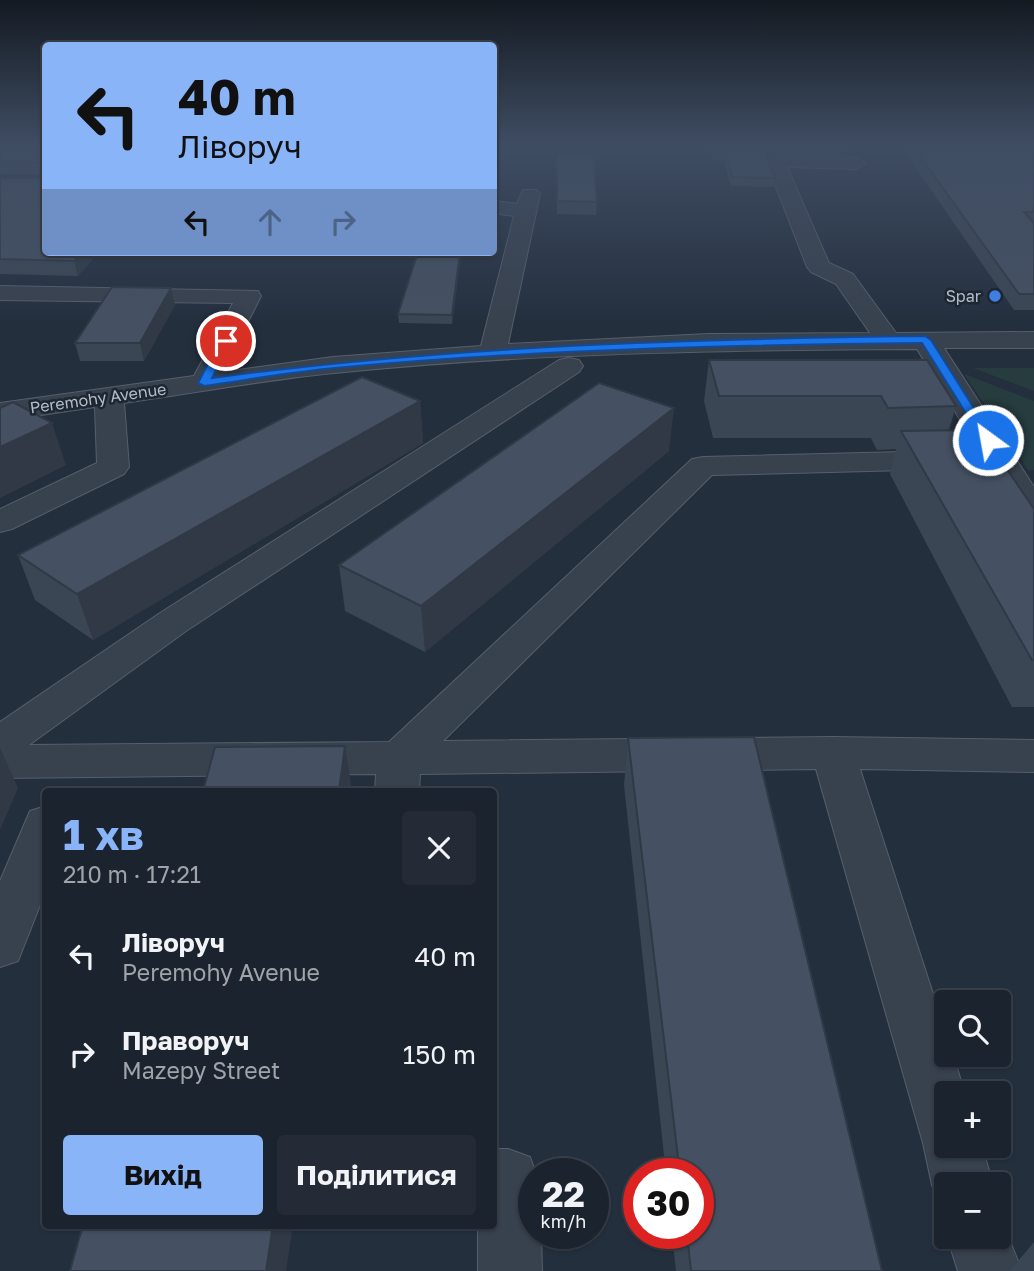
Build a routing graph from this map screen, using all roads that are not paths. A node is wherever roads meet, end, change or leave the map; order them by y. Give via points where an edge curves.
1 (527, 204) edge
2 (793, 204) edge
3 (0, 293) edge
4 (887, 340) junction
5 (925, 340) junction
6 (1034, 340) edge
7 (493, 353) junction
8 (569, 366) dead end
9 (204, 383) junction
10 (109, 395) junction
11 (0, 412) edge
12 (1000, 459) junction
13 (1034, 513) edge
14 (0, 522) edge
15 (0, 744) edge
16 (833, 753) junction
17 (1034, 755) edge
18 (0, 762) edge
19 (398, 775) edge
20 (64, 776) edge
21 (42, 835) edge
22 (0, 945) edge
23 (934, 1086) edge
24 (497, 1180) edge
25 (983, 1249) edge
26 (510, 1271) edge
27 (989, 1271) edge

1 - 7 street
2 - 4 street via 819,267 845,279
3 - 9 street via 249,296
4 - 5 street, Peremohy Avenue
4 - 7 street, Peremohy Avenue via 709,342
5 - 6 street, Peremohy Avenue
5 - 12 street
7 - 9 street, Peremohy Avenue via 333,365
8 - 15 street via 173,622
9 - 10 street, Peremohy Avenue
10 - 11 street, Peremohy Avenue
10 - 14 street via 113,467
12 - 13 street
12 - 19 street via 703,466
16 - 17 street
16 - 19 street
16 - 23 street
18 - 20 street
19 - 20 street
21 - 22 street
24 - 26 street via 508,1179
25 - 27 street

